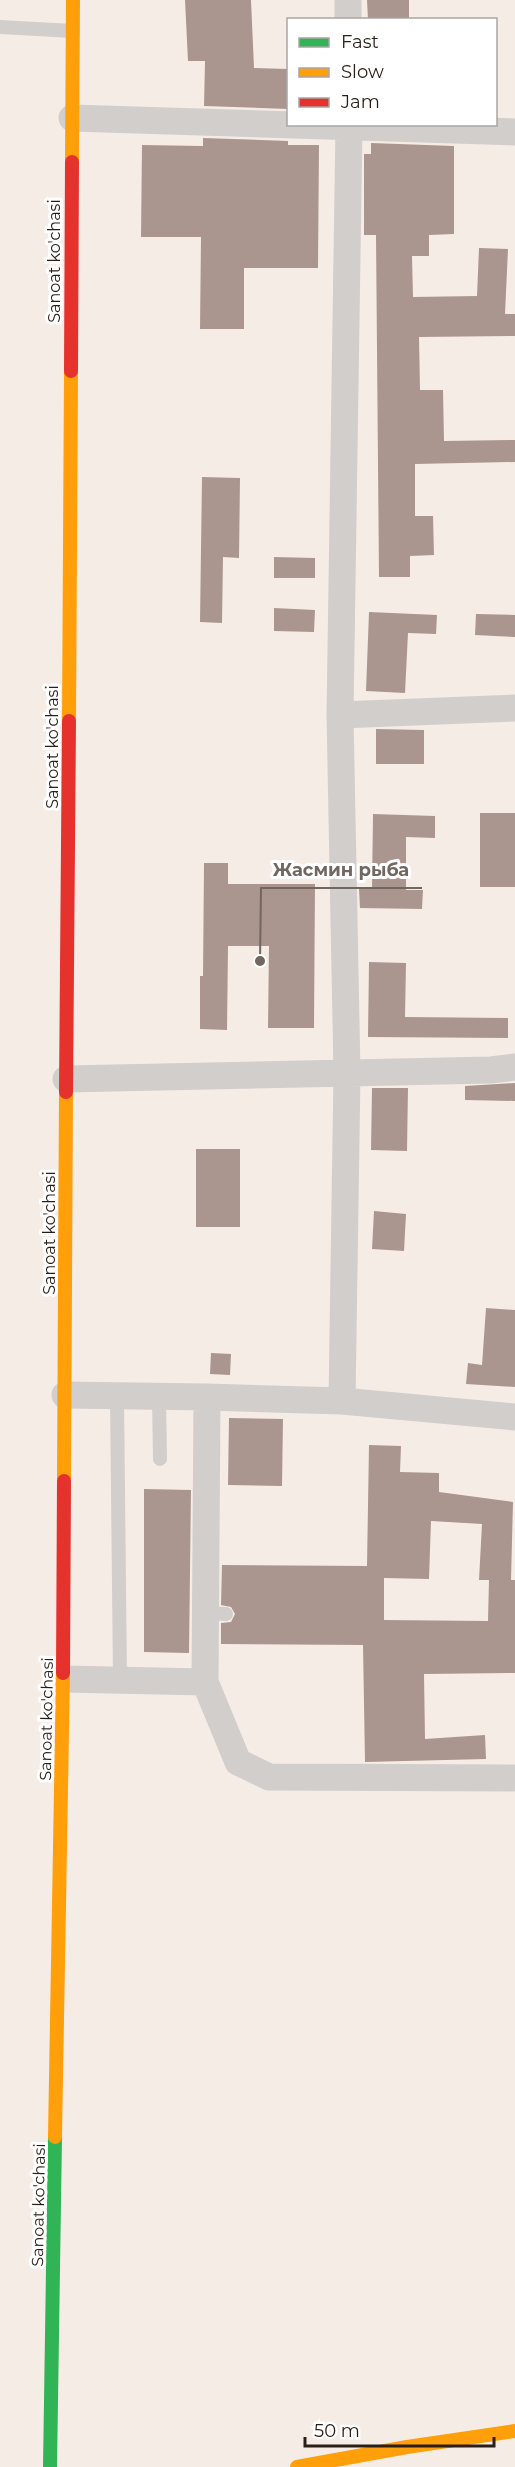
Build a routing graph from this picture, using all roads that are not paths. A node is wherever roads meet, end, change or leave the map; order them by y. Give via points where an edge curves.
1 (73, 0) edge
2 (348, 0) edge
3 (348, 18) edge
4 (0, 27) edge
5 (73, 31) junction
6 (72, 118) junction
7 (287, 124) edge
8 (349, 126) edge
9 (515, 132) edge
10 (515, 708) edge
11 (340, 715) junction
12 (515, 1067) edge
13 (347, 1073) junction
14 (66, 1079) junction
15 (65, 1395) junction
16 (117, 1396) junction
17 (159, 1397) junction
18 (207, 1397) junction
19 (342, 1401) junction
20 (515, 1417) edge
21 (160, 1459) dead end
22 (63, 1679) junction
23 (120, 1680) junction
24 (205, 1682) junction
25 (515, 1778) edge
26 (515, 2431) edge
27 (50, 2467) edge
28 (297, 2467) edge

1 - 5 main road, Sanoat ko'chasi
2 - 3 street
4 - 5 lane
5 - 6 main road, Sanoat ko'chasi
6 - 7 street
6 - 14 main road, Sanoat ko'chasi
8 - 9 street
8 - 11 street
10 - 11 street
11 - 13 street
12 - 13 street
13 - 14 street
13 - 19 street
14 - 15 main road, Sanoat ko'chasi
15 - 16 street
15 - 22 main road, Sanoat ko'chasi
16 - 17 street
16 - 23 lane
17 - 18 street
17 - 21 lane
18 - 19 street
18 - 24 street via 216,1613
19 - 20 street
22 - 23 street
22 - 27 main road, Sanoat ko'chasi
23 - 24 street
24 - 25 street via 238,1762 269,1777
26 - 28 main road

